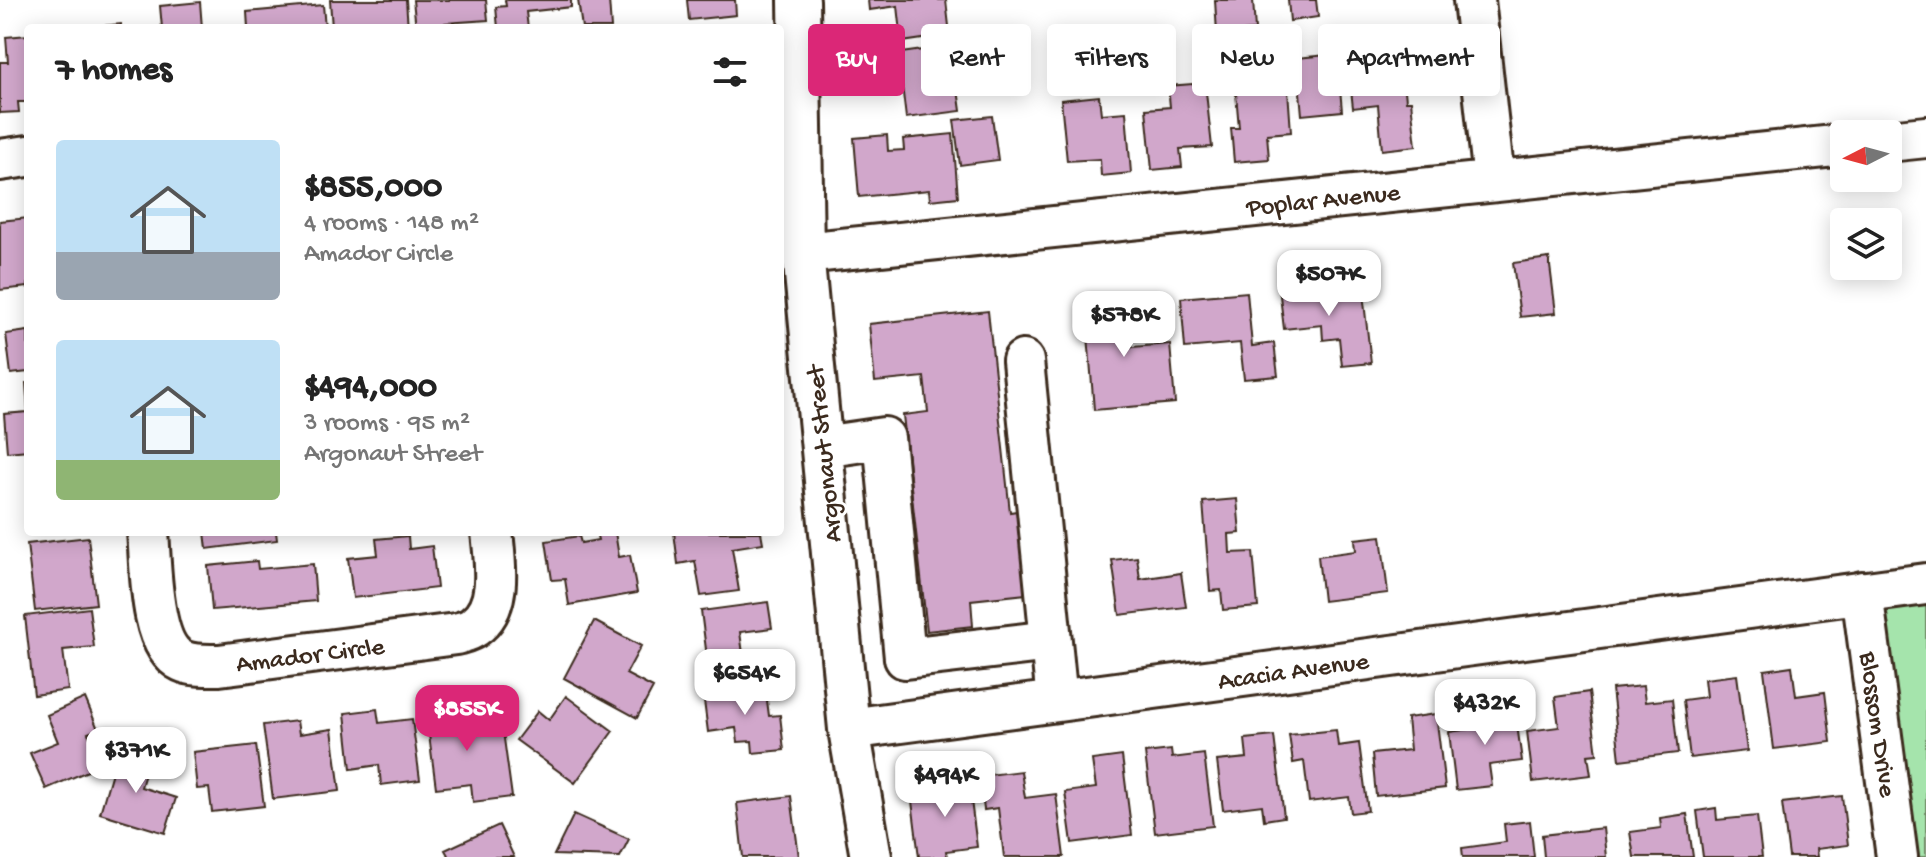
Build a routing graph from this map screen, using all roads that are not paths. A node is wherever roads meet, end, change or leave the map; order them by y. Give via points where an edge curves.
1 (799, 0) edge
2 (1474, 0) edge
3 (789, 56) edge
4 (1926, 137) edge
5 (1902, 140) edge
6 (1830, 146) edge
7 (24, 157) edge
8 (0, 160) edge
9 (1494, 180) junction
10 (803, 253) junction
11 (1023, 361) dead end
12 (822, 447) junction
13 (148, 536) edge
14 (492, 536) edge
15 (1926, 584) edge
16 (1862, 592) junction
17 (1051, 641) junction
18 (1057, 701) junction
19 (849, 729) junction
20 (871, 857) edge
21 (1897, 857) edge

1 - 3 street, Argonaut Street
2 - 9 street
3 - 10 street, Argonaut Street
4 - 5 street
6 - 9 street, Poplar Avenue
7 - 8 street
9 - 10 street, Poplar Avenue
10 - 12 street, Argonaut Street
11 - 17 street
12 - 17 street via 884,438 905,658
12 - 19 street, Argonaut Street
13 - 14 street, Amador Circle via 157,626 170,653 196,665 219,665 456,634 475,627 491,604 496,573
15 - 16 street, Acacia Avenue
16 - 18 street, Acacia Avenue
16 - 21 street, Blossom Drive
17 - 18 street
18 - 19 street, Acacia Avenue
19 - 20 street, Argonaut Street

